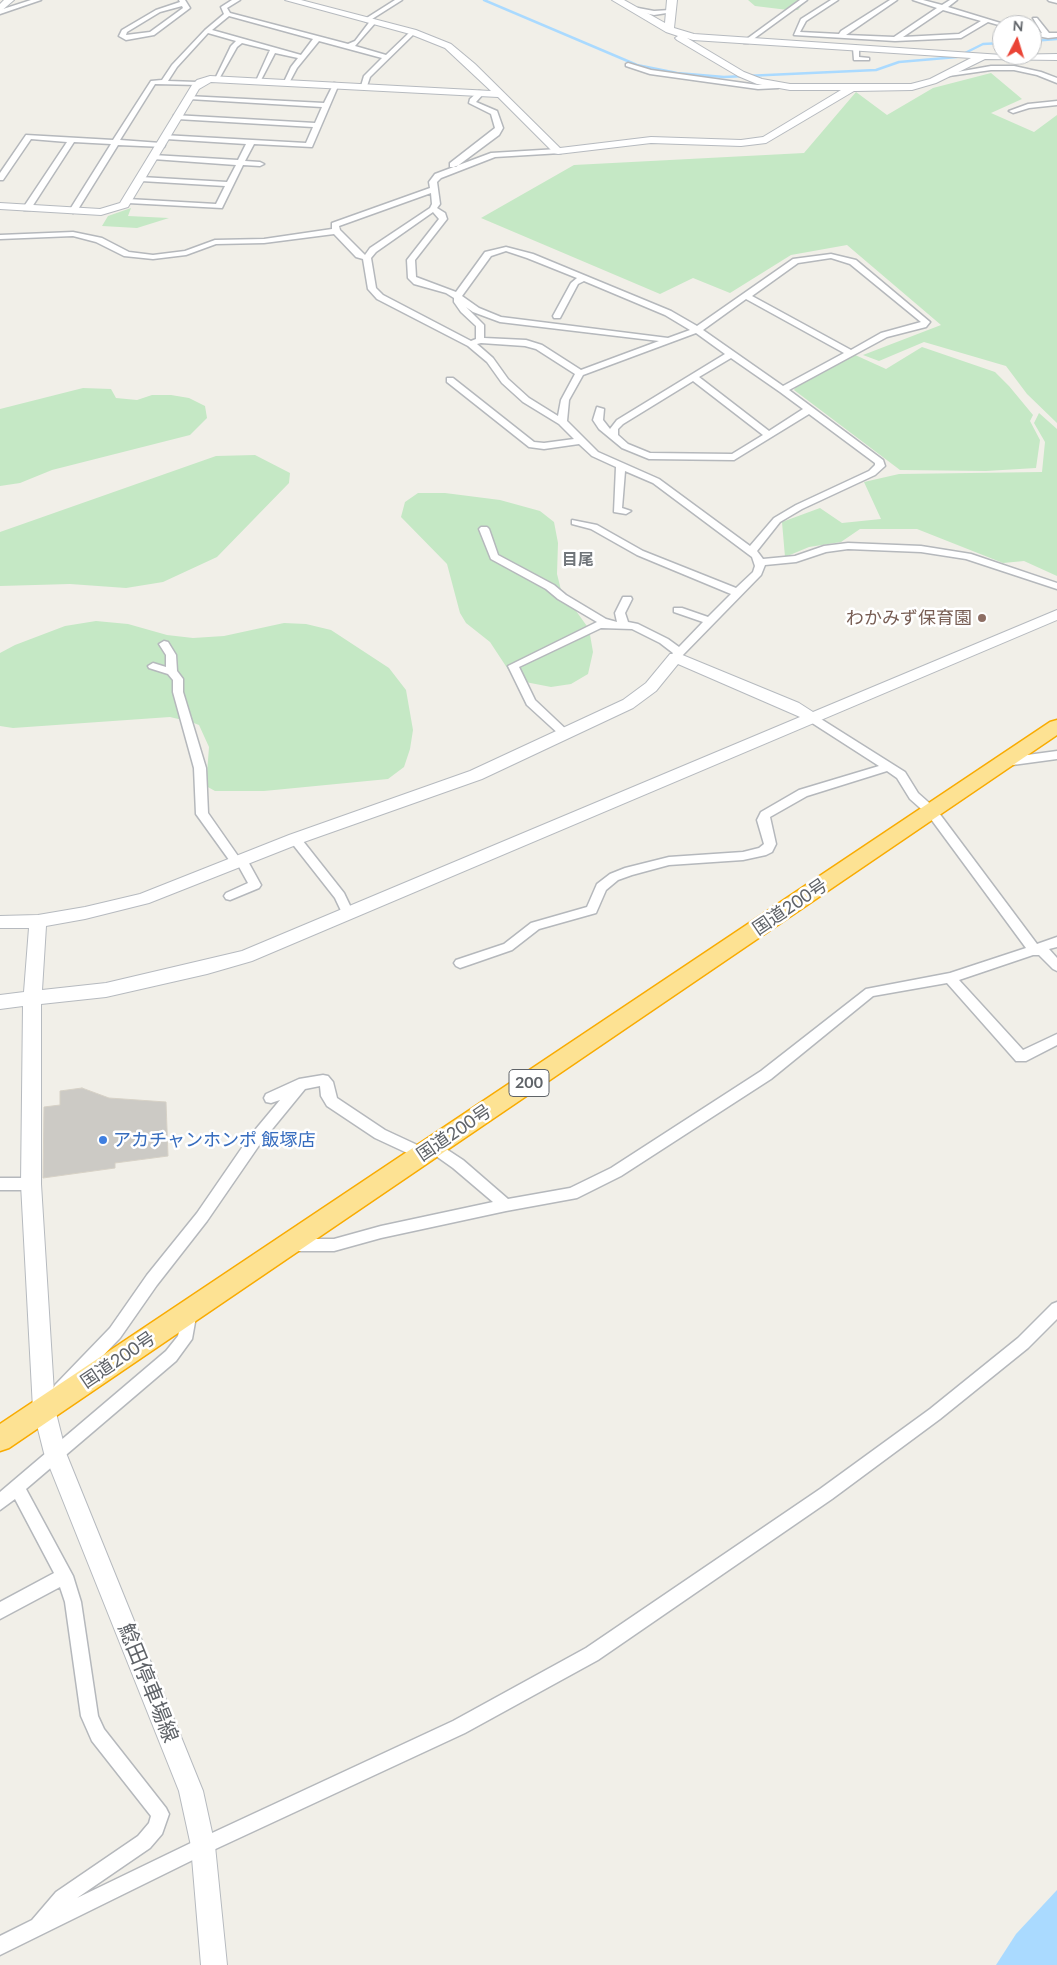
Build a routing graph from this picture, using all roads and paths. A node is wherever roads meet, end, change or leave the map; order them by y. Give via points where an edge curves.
1 (9, 0) edge
2 (38, 0) edge
3 (237, 0) edge
4 (399, 0) edge
5 (617, 0) edge
6 (672, 0) edge
7 (804, 0) edge
8 (835, 0) edge
9 (894, 0) edge
10 (916, 0) edge
11 (954, 0) edge
12 (1051, 0) edge
13 (183, 1) edge
14 (296, 1) edge
15 (1057, 2) edge
16 (942, 8) junction
17 (638, 10) junction
18 (0, 11) edge
19 (670, 12) junction
20 (228, 14) junction
21 (370, 20) junction
22 (987, 20) junction
23 (992, 21) edge
24 (1042, 28) edge
25 (207, 31) junction
26 (414, 32) junction
27 (672, 32) junction
28 (1042, 35) edge
29 (1057, 35) edge
30 (842, 36) junction
31 (1048, 36) junction
32 (318, 38) junction
33 (895, 39) junction
34 (241, 40) junction
35 (746, 42) junction
36 (349, 47) junction
37 (856, 48) junction
38 (277, 50) junction
39 (983, 56) junction
40 (302, 57) junction
41 (387, 57) junction
42 (1057, 57) edge
43 (867, 59) dead end
44 (628, 65) dead end
45 (949, 74) junction
46 (217, 78) junction
47 (258, 80) junction
48 (1057, 81) edge
49 (164, 82) junction
50 (287, 82) junction
51 (197, 84) junction
52 (336, 84) junction
53 (364, 86) junction
54 (778, 86) junction
55 (852, 87) junction
56 (481, 92) junction
57 (498, 94) junction
58 (188, 97) junction
59 (1057, 103) edge
60 (327, 105) junction
61 (1013, 111) dead end
62 (177, 117) junction
63 (318, 125) junction
64 (72, 140) junction
65 (163, 141) junction
66 (116, 142) junction
67 (251, 142) junction
68 (558, 151) junction
69 (154, 158) junction
70 (241, 162) junction
71 (260, 164) dead end
72 (445, 171) junction
73 (0, 178) edge
74 (141, 179) junction
75 (230, 184) junction
76 (434, 189) junction
77 (128, 201) junction
78 (0, 206) edge
79 (27, 208) junction
80 (433, 209) junction
81 (73, 210) junction
82 (336, 231) junction
83 (0, 238) edge
84 (367, 258) junction
85 (583, 278) junction
86 (458, 296) junction
87 (746, 296) junction
88 (556, 316) dead end
89 (697, 330) junction
90 (480, 340) junction
91 (668, 340) junction
92 (471, 344) junction
93 (849, 352) junction
94 (731, 354) junction
95 (580, 373) junction
96 (694, 378) junction
97 (450, 380) dead end
98 (783, 390) junction
99 (600, 409) dead end
100 (810, 409) junction
101 (562, 422) junction
102 (769, 435) junction
103 (612, 436) junction
104 (581, 441) junction
105 (621, 466) junction
106 (626, 511) dead end
107 (575, 522) dead end
108 (484, 529) dead end
109 (752, 551) junction
110 (760, 562) junction
111 (1057, 586) edge
112 (738, 593) junction
113 (627, 599) dead end
114 (564, 606) dead end
115 (678, 610) dead end
116 (1057, 616) edge
117 (710, 621) junction
118 (599, 625) junction
119 (611, 625) junction
120 (624, 625) junction
121 (164, 644) dead end
122 (677, 655) junction
123 (153, 666) dead end
124 (172, 672) junction
125 (813, 718) junction
126 (1057, 726) edge
127 (565, 733) junction
128 (1057, 755) edge
129 (1003, 762) junction
130 (889, 767) junction
131 (932, 812) junction
132 (295, 839) junction
133 (238, 860) junction
134 (230, 896) dead end
135 (348, 914) junction
136 (38, 921) junction
137 (0, 922) edge
138 (1057, 942) edge
139 (1038, 950) junction
140 (460, 963) dead end
141 (1057, 966) edge
142 (950, 978) junction
143 (32, 1000) junction
144 (0, 1002) edge
145 (1057, 1039) edge
146 (300, 1085) junction
147 (270, 1098) dead end
148 (429, 1150) junction
149 (0, 1184) edge
150 (31, 1184) junction
151 (506, 1205) junction
152 (290, 1245) junction
153 (1057, 1309) edge
154 (190, 1311) junction
155 (44, 1409) junction
156 (0, 1439) edge
157 (55, 1453) junction
158 (16, 1488) junction
159 (0, 1502) edge
160 (65, 1576) junction
161 (0, 1611) edge
162 (203, 1850) junction
163 (36, 1928) junction
164 (0, 1946) edge
165 (214, 1965) edge

1 - 18 street
2 - 18 street
3 - 20 street via 223,8
4 - 21 street
5 - 17 street
6 - 19 street
7 - 35 street
8 - 30 street via 803,20 796,34
9 - 30 street via 843,32
10 - 16 street
11 - 16 street
12 - 15 street
13 - 13 street via 186,8 152,34 122,36 124,30
14 - 21 street
16 - 22 street
16 - 33 street
17 - 19 street
17 - 27 street
19 - 27 street
20 - 25 street
20 - 32 street
21 - 26 street
21 - 36 street
22 - 23 street
22 - 33 street via 961,36
24 - 31 street
25 - 34 street
25 - 49 street via 174,66
26 - 41 street
26 - 57 street via 459,54
27 - 35 street
27 - 54 street via 741,74
28 - 31 street
29 - 31 street
30 - 33 street
32 - 36 street
32 - 40 street
34 - 38 street
34 - 46 street via 234,46
35 - 37 street
36 - 41 street
37 - 39 street
37 - 43 street via 856,59
38 - 40 street
38 - 47 street via 272,52
39 - 42 street
39 - 45 street
40 - 50 street
41 - 53 street via 366,76
44 - 54 street via 650,72 758,88
45 - 48 street via 1014,68
45 - 55 street via 933,81 898,88
46 - 47 street
46 - 51 street
47 - 50 street
49 - 51 street
49 - 66 street via 153,82
50 - 52 street
51 - 58 street
52 - 53 street
52 - 60 street
53 - 56 street
54 - 55 street
55 - 68 street via 766,140 741,143 651,140
56 - 57 street
56 - 72 street via 472,100 473,103 494,113 499,128
57 - 68 street
58 - 60 street
58 - 62 street
59 - 61 street
60 - 63 street
62 - 63 street
62 - 65 street
63 - 67 street via 308,145
64 - 66 street
64 - 73 street via 29,137
64 - 79 street
65 - 66 street
65 - 67 street
65 - 69 street
66 - 81 street
67 - 70 street
68 - 72 street via 494,155
69 - 70 street
69 - 74 street
70 - 71 street
70 - 75 street
72 - 76 street via 434,178
74 - 75 street
74 - 77 street
75 - 77 street via 219,206
76 - 80 street via 436,204
76 - 82 street via 335,225
77 - 81 street via 109,211
78 - 79 street
79 - 81 street
80 - 84 street via 381,244
80 - 86 street via 443,219 414,254 412,278
82 - 83 street via 264,242 215,242 186,253 153,257 127,254 99,240 73,234
82 - 84 street via 359,255
84 - 92 street via 372,289 380,297
85 - 86 street via 506,249 488,254
85 - 88 street via 574,283
85 - 89 street via 668,313
86 - 90 street via 464,310 480,325
86 - 91 street via 476,310 500,319
87 - 89 street
87 - 93 street
87 - 93 street via 796,261 815,257 845,258 926,322 884,334
89 - 91 street
89 - 94 street
90 - 92 street
90 - 95 street via 539,347
91 - 95 street
92 - 101 street via 526,400
93 - 98 street
94 - 96 street
94 - 98 street
95 - 101 street via 565,400
96 - 102 street
96 - 103 street via 620,422
97 - 104 street via 532,444 544,446
98 - 100 street
99 - 103 street via 598,420
100 - 102 street
100 - 109 street via 876,459 880,466 778,520
101 - 104 street
102 - 103 street via 734,457 725,458 650,456 625,446
104 - 105 street via 595,454
105 - 106 street via 617,510
105 - 109 street via 656,481
107 - 112 street via 594,527 640,554
108 - 119 street via 494,556
109 - 110 street
110 - 111 street via 796,559 824,549 848,546 921,548 968,556
110 - 112 street via 756,573
112 - 117 street
113 - 120 street via 620,612
114 - 118 street
115 - 117 street
116 - 125 street
117 - 122 street
118 - 119 street
118 - 127 street via 512,666 531,702
119 - 120 street
120 - 122 street via 649,633
121 - 124 street via 172,655
122 - 125 street
122 - 127 street via 651,687 636,698
123 - 124 street
124 - 133 street via 178,680 178,692 200,768 202,814
125 - 130 street
125 - 135 street
126 - 129 highway, 国道200号 / 200
127 - 132 street via 476,775
128 - 129 street
129 - 131 highway, 国道200号 / 200
130 - 131 street
130 - 140 street via 803,793 765,815 763,820 770,844 762,852 669,861 629,871 601,887 592,910 535,926 508,947
131 - 139 street
131 - 148 highway, 国道200号 / 200
132 - 133 street
132 - 135 street via 340,896
133 - 134 street via 255,885
133 - 136 street via 113,908
135 - 143 street via 284,942 207,967 106,990
136 - 137 street
136 - 143 street, 鯰田停車場線
138 - 139 street
139 - 141 street
139 - 142 street
142 - 145 street via 1021,1058
142 - 151 street via 870,992 766,1075 616,1172 572,1194
143 - 144 street
143 - 150 street, 鯰田停車場線
146 - 147 street
146 - 148 street via 323,1080 332,1102 380,1134
146 - 155 street via 255,1140 115,1333 66,1381
148 - 151 street via 458,1164
148 - 152 highway, 国道200号 / 200
149 - 150 street
150 - 155 street, 鯰田停車場線
151 - 152 street via 334,1245
152 - 154 highway, 国道200号 / 200
153 - 162 street via 1023,1342 927,1420 826,1494 592,1654 459,1726
154 - 155 highway, 国道200号 / 200
154 - 157 street via 185,1339 172,1356
155 - 156 highway, 国道200号 / 200
155 - 157 street, 鯰田停車場線
157 - 158 street
157 - 162 street, 鯰田停車場線 via 191,1791
158 - 159 street
158 - 160 street
160 - 161 street
160 - 163 street via 73,1602 90,1716 98,1735 160,1814 156,1828 144,1842 62,1898
162 - 163 street
162 - 165 street, 鯰田停車場線
163 - 164 street

